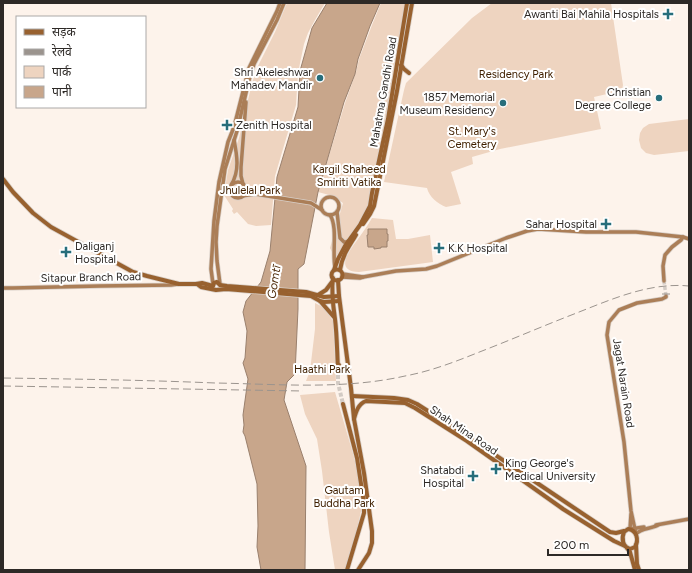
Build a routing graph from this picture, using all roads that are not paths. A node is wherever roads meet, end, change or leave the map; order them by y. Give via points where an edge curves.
1 (280, 3) edge
2 (284, 3) edge
3 (407, 3) edge
4 (412, 3) edge
5 (401, 64) junction
6 (409, 73) dead end
7 (246, 92) junction
8 (232, 133) junction
9 (234, 139) junction
10 (3, 178) edge
11 (231, 185) junction
12 (244, 185) junction
13 (256, 194) junction
14 (242, 196) junction
15 (322, 201) junction
16 (316, 204) junction
17 (322, 210) junction
18 (337, 212) junction
19 (330, 215) junction
20 (683, 237) junction
21 (689, 239) edge
22 (349, 241) junction
23 (335, 269) junction
24 (342, 274) junction
25 (333, 280) junction
26 (338, 280) junction
27 (664, 281) tunnel mouth
28 (179, 284) junction
29 (217, 286) junction
30 (3, 288) edge
31 (316, 295) junction
32 (332, 296) junction
33 (666, 296) dead end
34 (339, 298) junction
35 (320, 301) junction
36 (333, 301) junction
37 (335, 319) junction
38 (337, 356) junction
39 (348, 367) junction
40 (338, 369) tunnel mouth
41 (351, 388) junction
42 (352, 396) junction
43 (363, 396) junction
44 (342, 404) tunnel mouth
45 (354, 419) junction
46 (484, 448) junction
47 (481, 452) junction
48 (519, 471) junction
49 (516, 476) junction
50 (541, 486) junction
51 (538, 491) junction
52 (631, 511) junction
53 (364, 513) junction
54 (370, 513) junction
55 (583, 514) junction
56 (580, 519) junction
57 (689, 519) edge
58 (658, 525) junction
59 (635, 528) junction
60 (630, 529) junction
61 (624, 531) junction
62 (636, 534) junction
63 (636, 545) junction
64 (626, 547) junction
65 (348, 570) edge
66 (358, 570) edge
67 (635, 570) edge
68 (639, 570) edge

1 - 8 street via 249,68
2 - 7 street via 254,64
3 - 22 main road, Mahatma Gandhi Road via 388,119 370,206
4 - 5 main road, Mahatma Gandhi Road
5 - 6 main road
5 - 24 main road, Mahatma Gandhi Road via 374,206 346,250
7 - 9 street
7 - 12 street via 241,167
8 - 9 street
8 - 29 street via 219,182 214,221 210,269
9 - 11 street via 237,168
9 - 29 street via 225,168 217,226
10 - 28 main road via 33,214 51,227 133,272
11 - 12 street via 238,182
11 - 14 street via 232,196
12 - 13 street
12 - 14 street via 245,192
13 - 14 street
13 - 16 street
15 - 16 street
15 - 17 street
15 - 18 street via 328,197 336,199 339,206
16 - 17 street
17 - 19 street
18 - 19 street
18 - 22 street via 341,240 345,243
19 - 23 street via 334,226
20 - 21 street
20 - 24 street via 636,232 527,231 437,266 363,276
20 - 27 street via 665,255
22 - 23 main road, Mahatma Gandhi Road via 338,258
23 - 24 main road
23 - 25 main road, Mahatma Gandhi Road via 332,274
24 - 26 main road
25 - 26 main road
25 - 31 main road via 326,290
25 - 32 main road
26 - 34 main road
28 - 29 main road via 202,283
28 - 30 street, Sitapur Branch Road
29 - 31 main road
31 - 32 main road
31 - 35 main road
32 - 34 main road
32 - 36 main road
33 - 52 street, Jagat Narain Road via 620,310 609,322 607,335 624,442
34 - 36 main road
34 - 39 main road
35 - 36 main road
35 - 37 main road
36 - 37 main road
37 - 38 main road
38 - 39 main road via 340,370
38 - 40 main road
39 - 41 main road
41 - 42 main road
41 - 43 main road
42 - 43 main road, Shah Mina Road
42 - 45 main road
43 - 46 main road, Shah Mina Road via 408,400
44 - 53 main road via 357,458
45 - 47 main road, Shah Mina Road via 359,407 366,401 407,403
45 - 54 main road
46 - 47 main road
46 - 48 main road, Shah Mina Road
47 - 49 main road, Shah Mina Road
48 - 49 main road
48 - 50 main road, Shah Mina Road
49 - 51 main road, Shah Mina Road
50 - 51 main road
50 - 55 main road, Shah Mina Road
51 - 56 main road, Shah Mina Road
52 - 59 street, Jagat Narain Road
52 - 60 street, Jagat Narain Road
53 - 54 main road
53 - 65 main road
54 - 66 main road via 372,543 369,554
55 - 56 main road
55 - 61 main road, Shah Mina Road via 610,532 616,534
56 - 64 main road, Shah Mina Road
57 - 58 street
58 - 59 street
58 - 62 street via 639,530
59 - 60 street
59 - 62 street, Jagat Narain Road
60 - 61 main road
60 - 62 main road
61 - 64 main road via 622,537
62 - 63 main road
63 - 64 main road via 633,548
63 - 68 main road
64 - 67 main road

